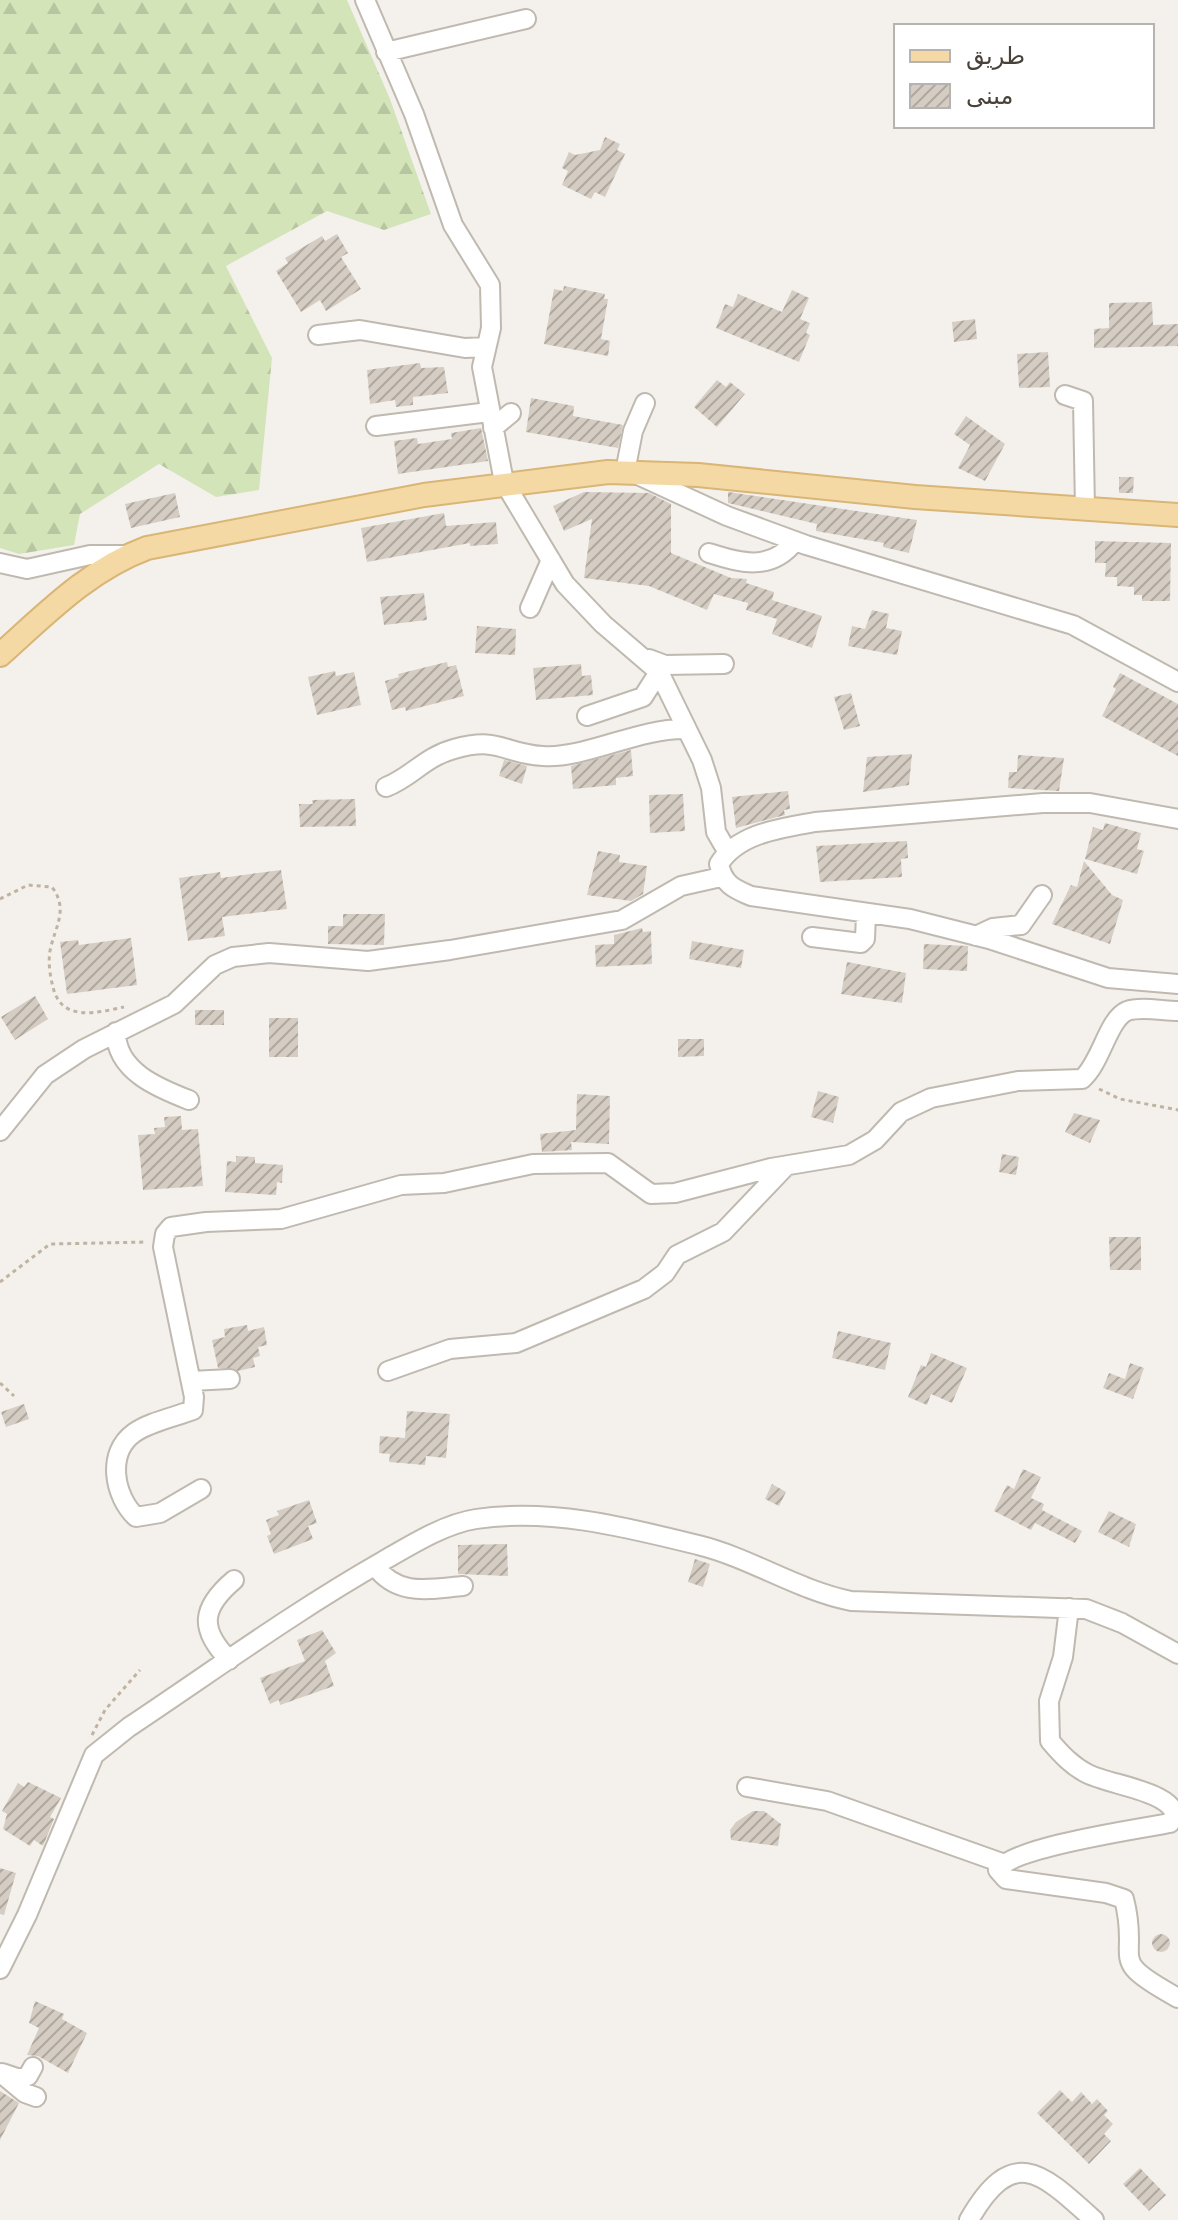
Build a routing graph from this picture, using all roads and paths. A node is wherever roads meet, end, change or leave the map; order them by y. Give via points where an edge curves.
1 (365, 0) edge
2 (526, 19) dead end
3 (386, 52) junction
4 (318, 335) dead end
5 (485, 347) junction
6 (1065, 395) dead end
7 (645, 403) dead end
8 (511, 413) dead end
9 (491, 420) junction
10 (376, 426) dead end
11 (628, 472) junction
12 (504, 482) junction
13 (1085, 509) junction
14 (1178, 515) edge
15 (795, 541) junction
16 (709, 553) dead end
17 (130, 555) junction
18 (551, 560) junction
19 (0, 563) edge
20 (530, 608) dead end
21 (0, 655) edge
22 (724, 664) dead end
23 (652, 665) junction
24 (1178, 682) edge
25 (587, 716) dead end
26 (686, 729) junction
27 (386, 787) dead end
28 (1178, 819) edge
29 (727, 851) junction
30 (721, 877) junction
31 (1042, 895) dead end
32 (0, 899) edge
33 (866, 914) junction
34 (976, 936) junction
35 (812, 937) dead end
36 (1178, 984) edge
37 (133, 1005) dead end
38 (1178, 1011) edge
39 (116, 1032) junction
40 (1082, 1079) junction
41 (189, 1100) dead end
42 (1178, 1110) edge
43 (0, 1131) edge
44 (786, 1166) junction
45 (165, 1234) junction
46 (0, 1282) edge
47 (388, 1371) dead end
48 (230, 1379) dead end
49 (191, 1381) junction
50 (0, 1383) edge
51 (14, 1396) dead end
52 (201, 1489) dead end
53 (375, 1566) junction
54 (234, 1580) dead end
55 (463, 1586) dead end
56 (1069, 1608) junction
57 (1178, 1654) edge
58 (229, 1660) junction
59 (140, 1670) dead end
60 (94, 1755) junction
61 (747, 1787) dead end
62 (1002, 1863) junction
63 (0, 1969) edge
64 (1178, 1998) edge
65 (33, 2067) dead end
66 (1, 2072) edge
67 (36, 2097) dead end
68 (969, 2220) edge
69 (1094, 2220) edge

1 - 3 street
2 - 3 street
3 - 5 street via 453,225 490,285 491,328
4 - 5 street via 360,330
5 - 9 street via 482,367
6 - 13 street via 1083,401
7 - 11 street via 633,431
8 - 9 street
9 - 10 street
9 - 12 street
11 - 12 main road
11 - 13 main road
11 - 15 street
12 - 17 main road via 172,541
12 - 18 street
13 - 14 main road
15 - 16 street via 756,565
15 - 24 street via 1073,625
17 - 19 street via 90,555 27,569
17 - 21 main road via 87,579
18 - 20 street
18 - 23 street via 565,584 603,624
22 - 23 street
23 - 25 street via 643,697
23 - 26 street
26 - 27 street via 657,730 545,757 485,742 430,756
26 - 29 street via 707,774 716,832
28 - 29 street via 1090,803 985,807 815,822 771,832
29 - 30 street via 719,864
30 - 33 street via 751,896
30 - 39 street via 681,886 622,920 450,950 368,961 269,953 233,957 215,965 174,1004
31 - 34 street via 1021,925
32 - 37 path via 40,884 59,896 60,923 50,965 56,1002 64,1010 93,1013
33 - 34 street
33 - 35 street via 861,943
34 - 36 street via 1108,978
38 - 40 street via 1129,1010 1117,1017 1100,1057
39 - 41 street via 119,1053 134,1071 161,1090
39 - 43 street via 45,1075
40 - 42 path via 1120,1099
40 - 44 street via 1018,1081 931,1098 901,1112 863,1149
44 - 45 street via 663,1194 640,1188 608,1163 533,1164 444,1183 401,1185 281,1219 206,1222 171,1227
44 - 47 street via 723,1232 677,1255 644,1289 516,1343 450,1349
45 - 46 path via 140,1243 50,1244
45 - 49 street via 163,1247
48 - 49 street
49 - 52 street via 193,1410 136,1431 124,1443 116,1477 119,1493 136,1517 160,1513
50 - 51 path
53 - 55 street via 399,1587
53 - 56 street via 453,1525 541,1516 617,1526 709,1548 851,1601
53 - 58 street
54 - 58 street via 218,1593 207,1616 211,1641
56 - 57 street via 1097,1612
56 - 62 street via 1063,1657 1049,1701 1050,1741 1076,1767 1160,1797 1175,1814 1170,1823 1040,1849
58 - 60 street
59 - 60 path via 91,1731
60 - 63 street
61 - 62 street via 827,1801
62 - 64 street via 998,1870 1006,1879 1124,1899 1126,1956 1132,1970
65 - 66 street via 28,2076 17,2078
66 - 67 street
68 - 69 street via 996,2181 1028,2173 1050,2181

